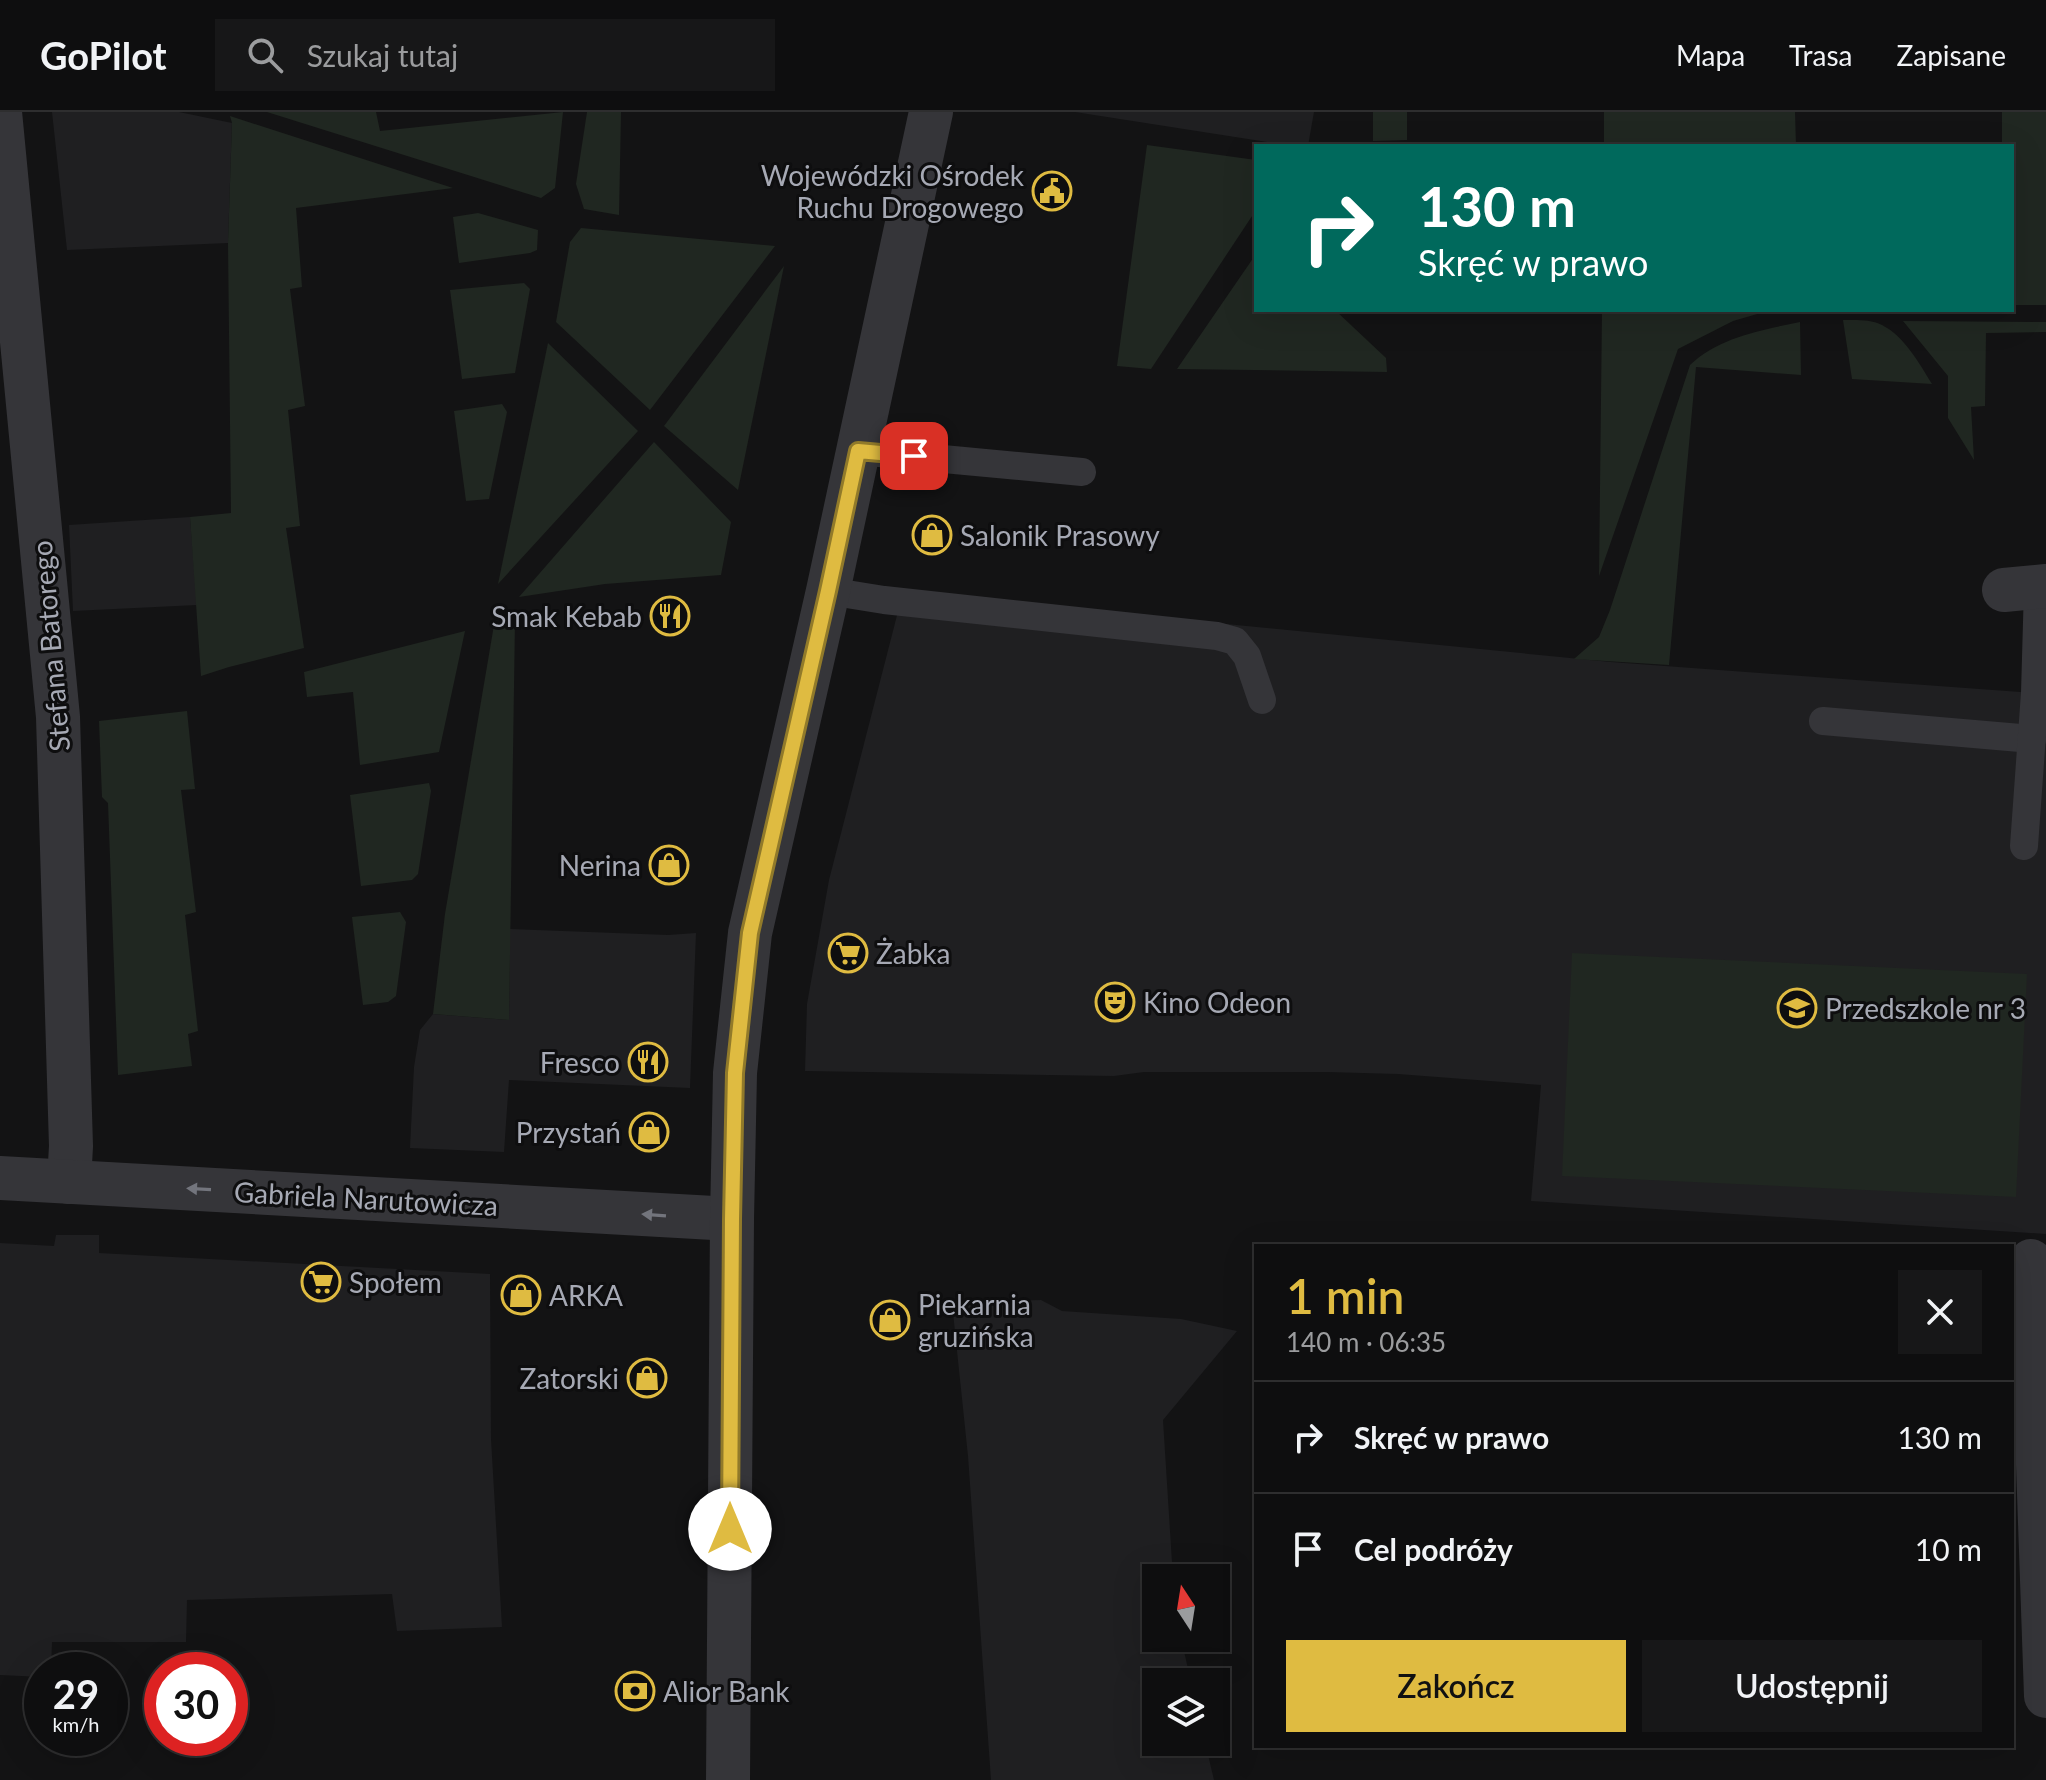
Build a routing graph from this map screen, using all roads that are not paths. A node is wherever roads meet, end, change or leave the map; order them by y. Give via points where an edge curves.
1 (0, 112) edge
2 (931, 112) edge
3 (858, 451) junction
4 (1082, 472) dead end
5 (2029, 588) edge
6 (828, 591) junction
7 (1262, 700) dead end
8 (1823, 721) dead end
9 (2032, 739) junction
10 (2024, 846) dead end
11 (0, 1178) edge
12 (69, 1182) junction
13 (732, 1219) junction
14 (2031, 1261) dead end
15 (2046, 1696) edge
16 (728, 1780) edge

1 - 12 street, Stefana Batorego via 58,717
2 - 3 street
3 - 4 lane
3 - 6 street
5 - 9 lane
6 - 7 lane via 1217,636 1235,641 1247,656
6 - 13 street via 750,933 735,1073
8 - 9 lane
9 - 10 lane
11 - 12 street, Gabriela Narutowicza
13 -> 12 street, Gabriela Narutowicza
13 - 16 street
14 - 15 street

